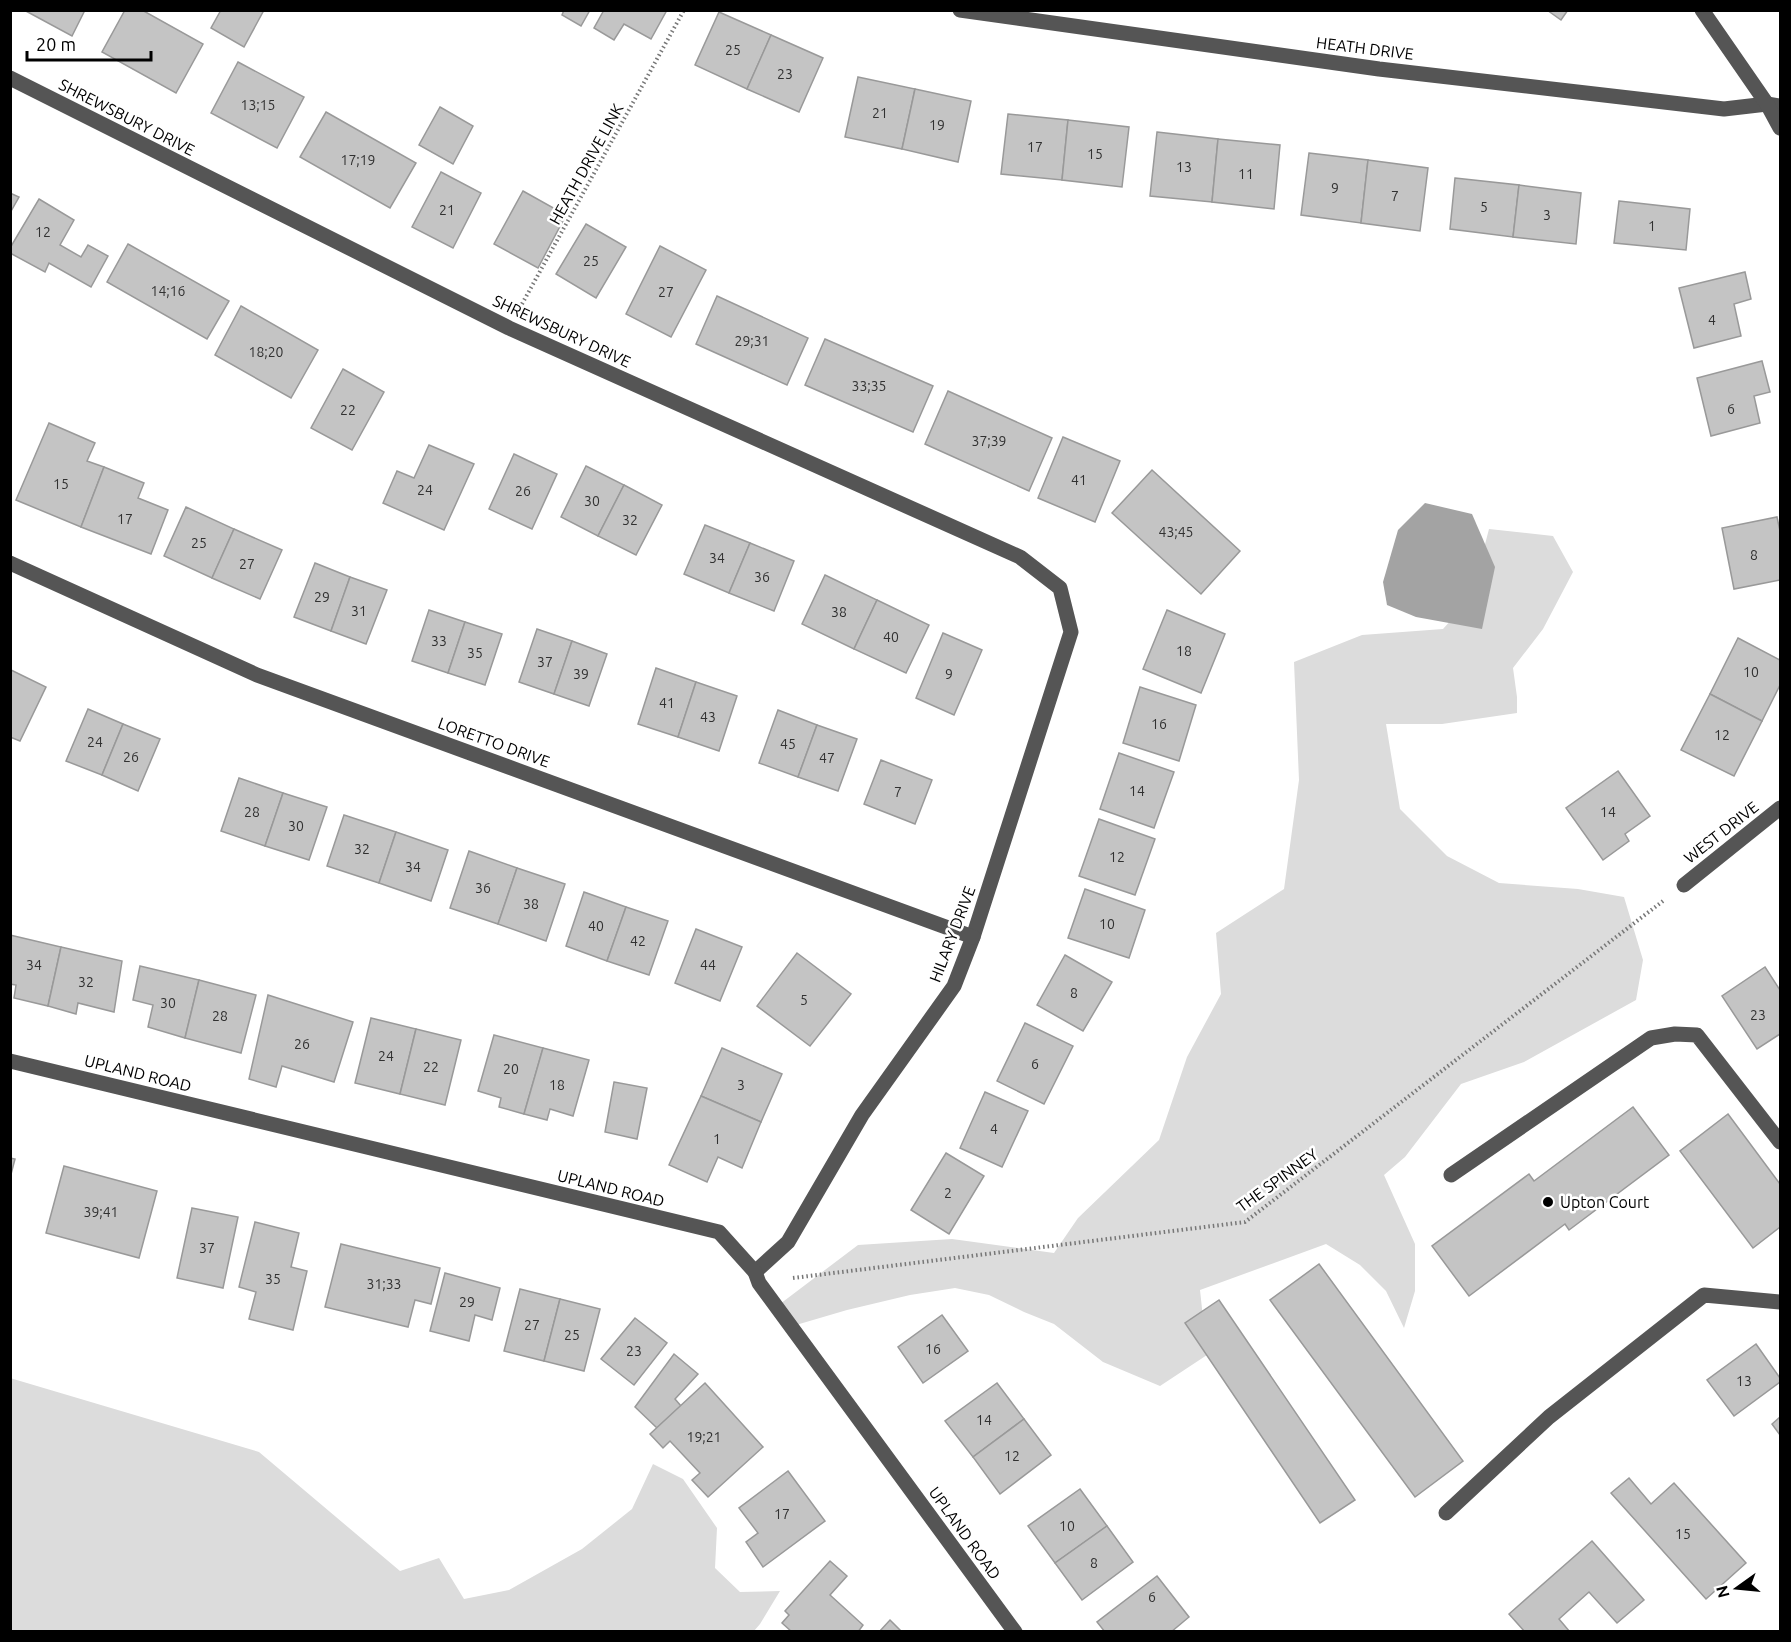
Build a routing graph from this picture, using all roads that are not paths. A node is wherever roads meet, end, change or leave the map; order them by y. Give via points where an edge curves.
1 (960, 10) edge
2 (1702, 10) edge
3 (10, 78) edge
4 (1774, 105) edge
5 (1780, 128) edge
6 (10, 563) edge
7 (1071, 632) joint
8 (1780, 808) edge
9 (1684, 885) road end
10 (973, 937) junction
11 (10, 1061) edge
12 (1780, 1142) edge
13 (1451, 1175) dead end
14 (757, 1277) junction
15 (1780, 1302) edge
16 (1446, 1513) dead end
17 (1015, 1632) edge

1 - 4 street, HEATH DRIVE via 1379,69 1712,108
2 - 4 street
3 - 7 street, SHREWSBURY DRIVE via 509,328 1020,557 1060,588
4 - 5 street
6 - 10 street, LORETTO DRIVE via 257,675
7 - 10 street, HILARY DRIVE
8 - 9 street, WEST DRIVE
10 - 14 street, HILARY DRIVE via 954,986 862,1115 788,1242
11 - 14 street, UPLAND ROAD via 719,1232
12 - 13 street via 1696,1035 1675,1034 1651,1038
14 - 17 street, UPLAND ROAD
15 - 16 street via 1704,1295 1549,1416

